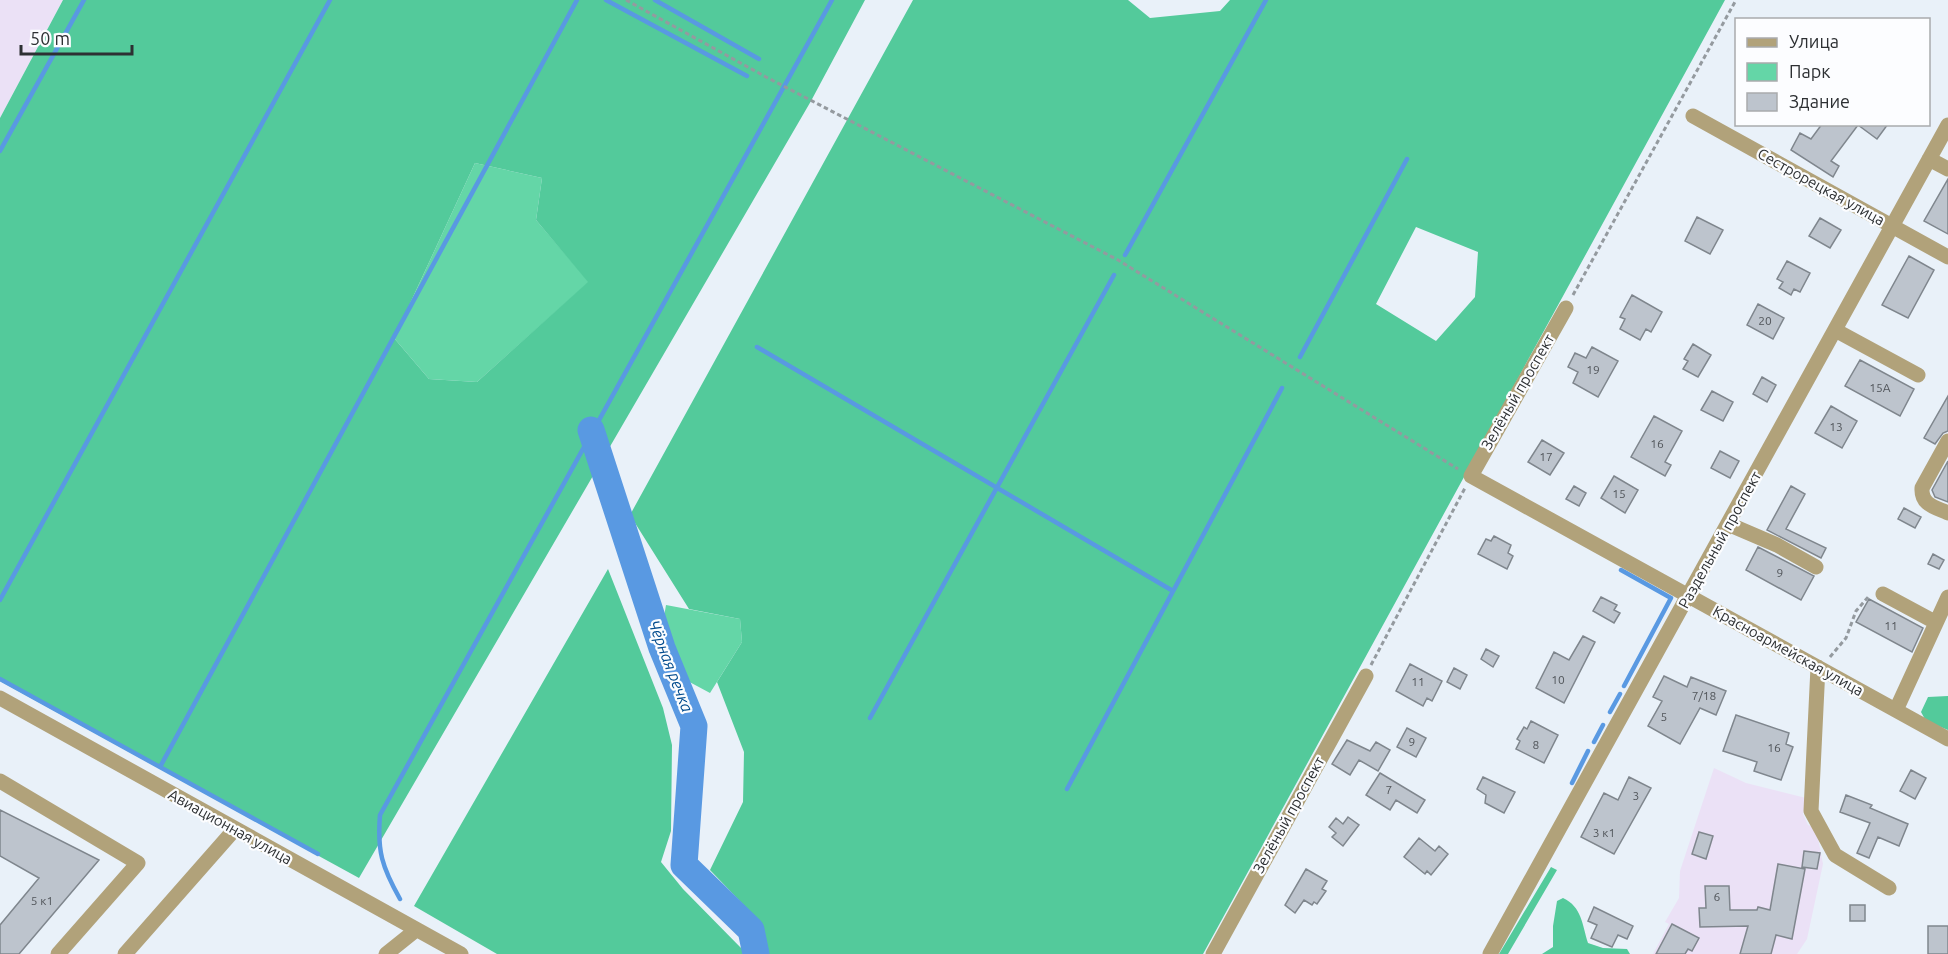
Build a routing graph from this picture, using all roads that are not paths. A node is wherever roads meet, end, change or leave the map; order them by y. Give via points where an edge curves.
1 (1693, 117) dead end
2 (1948, 125) edge
3 (1929, 159) junction
4 (1948, 169) edge
5 (1892, 226) junction
6 (1948, 257) edge
7 (1566, 308) road end
8 (1835, 330) junction
9 (1918, 375) dead end
10 (1948, 441) edge
11 (1471, 476) joint
12 (1948, 513) edge
13 (1728, 524) junction
14 (1816, 567) dead end
15 (1883, 594) road end
16 (1689, 596) junction
17 (1948, 597) edge
18 (1935, 622) junction
19 (1818, 668) junction
20 (1366, 676) road end
21 (0, 698) edge
22 (1896, 710) junction
23 (1948, 739) edge
24 (0, 782) edge
25 (235, 829) junction
26 (1889, 888) dead end
27 (416, 930) junction
28 (58, 954) edge
29 (125, 954) edge
30 (386, 954) edge
31 (461, 954) edge
32 (1213, 954) edge
33 (1490, 954) edge

1 - 5 street, Сестрорецкая улица
2 - 3 street, Раздельный проспект
3 - 4 street
3 - 5 street, Раздельный проспект
5 - 6 street, Сестрорецкая улица
5 - 8 street, Раздельный проспект
7 - 11 street, Зелёный проспект
8 - 9 street
8 - 13 street, Раздельный проспект
10 - 12 street via 1921,496
11 - 16 street, Красноармейская улица
13 - 14 street
13 - 16 street, Раздельный проспект
15 - 18 street
16 - 19 street, Красноармейская улица
16 - 33 street, Раздельный проспект
17 - 18 street
18 - 22 street
19 - 22 street, Красноармейская улица
19 - 26 street via 1811,811 1835,855
20 - 32 street, Зелёный проспект
21 - 25 street, Авиационная улица
22 - 23 street, Красноармейская улица
24 - 28 street via 138,863
25 - 27 street, Авиационная улица
25 - 29 street
27 - 30 street
27 - 31 street, Авиационная улица

